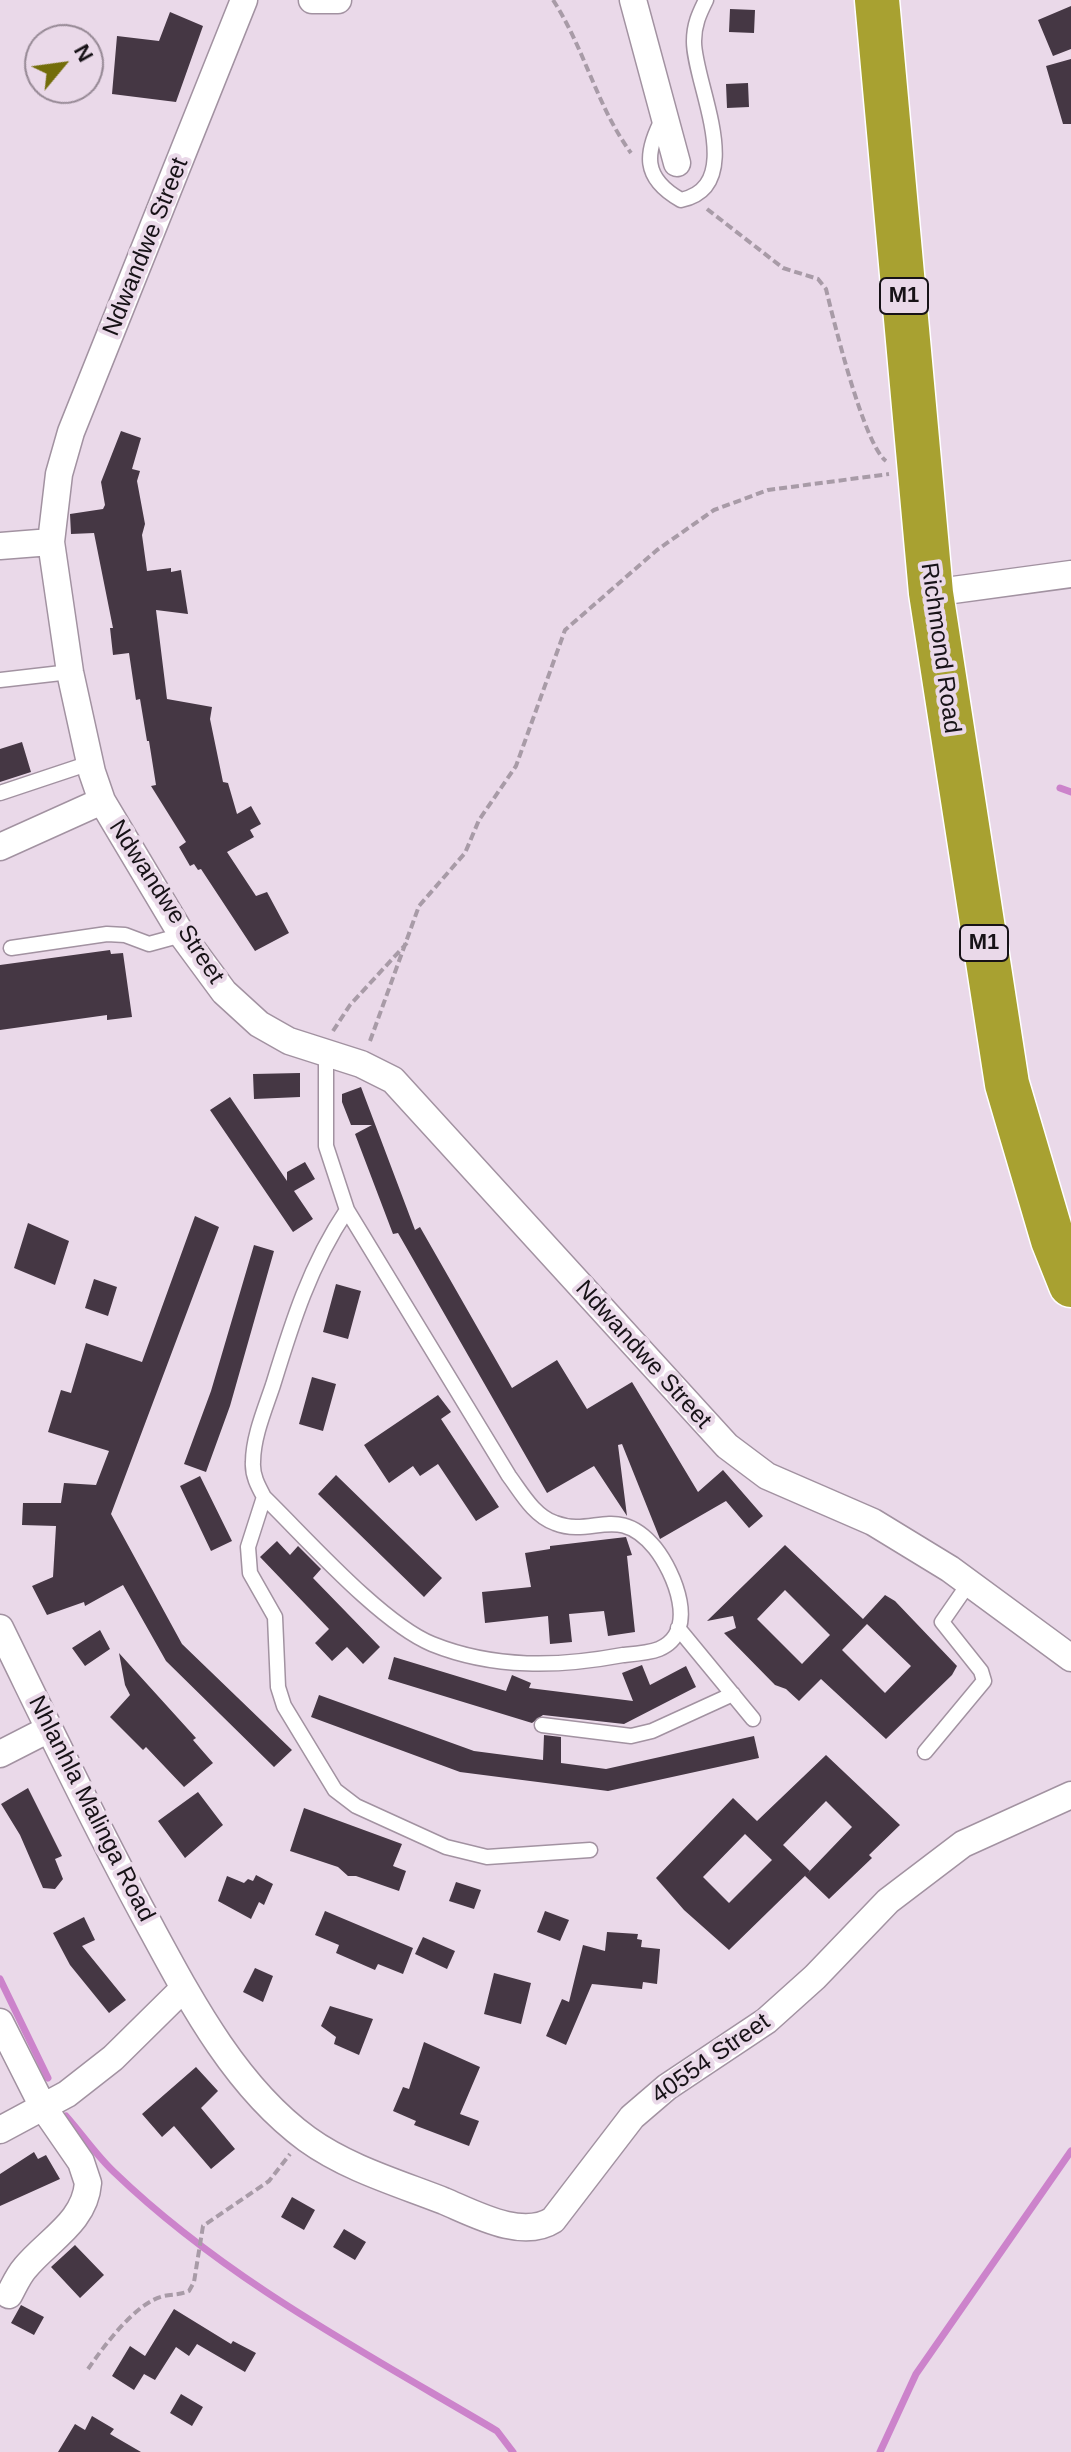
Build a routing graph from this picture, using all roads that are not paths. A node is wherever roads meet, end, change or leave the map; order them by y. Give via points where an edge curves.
1 (244, 0) edge
2 (312, 0) edge
3 (338, 0) edge
4 (633, 0) edge
5 (706, 0) edge
6 (877, 0) edge
7 (664, 116) junction
8 (677, 163) dead end
9 (51, 542) junction
10 (0, 546) edge
11 (1071, 574) edge
12 (931, 593) junction
13 (70, 672) junction
14 (0, 680) edge
15 (90, 763) junction
16 (0, 793) edge
17 (102, 801) junction
18 (0, 847) edge
19 (182, 935) junction
20 (11, 948) dead end
21 (323, 1054) junction
22 (347, 1210) junction
23 (1071, 1285) edge
24 (264, 1497) junction
25 (969, 1583) junction
26 (0, 1628) edge
27 (678, 1628) junction
28 (1071, 1658) edge
29 (733, 1694) junction
30 (753, 1719) dead end
31 (542, 1725) dead end
32 (49, 1729) junction
33 (925, 1752) dead end
34 (0, 1754) edge
35 (1071, 1795) edge
36 (590, 1850) dead end
37 (184, 1988) junction
38 (0, 2022) edge
39 (43, 2107) junction
40 (0, 2130) edge
41 (9, 2295) dead end

1 - 9 street, Ndwandwe Street via 71,432 59,474
2 - 3 street
4 - 7 street
5 - 7 lane via 695,21 694,40 711,108 714,148 705,188 692,198 681,200 654,178 649,159
6 - 12 highway, Richmond Road / M1 via 910,471
7 - 8 street
9 - 10 street
9 - 13 street, Ndwandwe Street
11 - 12 street
12 - 23 highway, Richmond Road / M1 via 1007,1084
13 - 14 lane
13 - 15 street, Ndwandwe Street
15 - 16 lane
15 - 17 street, Ndwandwe Street
17 - 18 street
17 - 19 street, Ndwandwe Street
19 - 20 lane via 149,944 116,933
19 - 21 street, Ndwandwe Street via 224,992 259,1024
21 - 22 lane via 326,1146
21 - 25 street, Ndwandwe Street via 393,1080 420,1106 727,1446 767,1476 873,1522
22 - 24 lane via 322,1247 301,1296 261,1423 253,1463
22 - 27 lane via 530,1504 555,1523 613,1522 646,1540 677,1591
24 - 27 lane via 373,1601 431,1644 506,1662 577,1663 659,1649
24 - 36 lane via 248,1547 250,1573 275,1617 276,1676 284,1706 335,1790 356,1806 446,1847 487,1857
25 - 28 street, Ndwandwe Street
25 - 33 lane via 942,1622 984,1681
26 - 32 street, Nhlanhla Malinga Road
27 - 29 lane
29 - 30 lane
29 - 31 lane via 631,1736
32 - 34 street
32 - 37 street, Nhlanhla Malinga Road
35 - 37 street, 40554 Street via 963,1844 888,1901 766,2021 667,2087 632,2117 583,2185 542,2227 507,2224 454,2205 339,2159 304,2137 240,2074
37 - 39 street via 113,2058
38 - 39 street
39 - 40 street
39 - 41 street via 81,2162 88,2190 68,2227 23,2270

